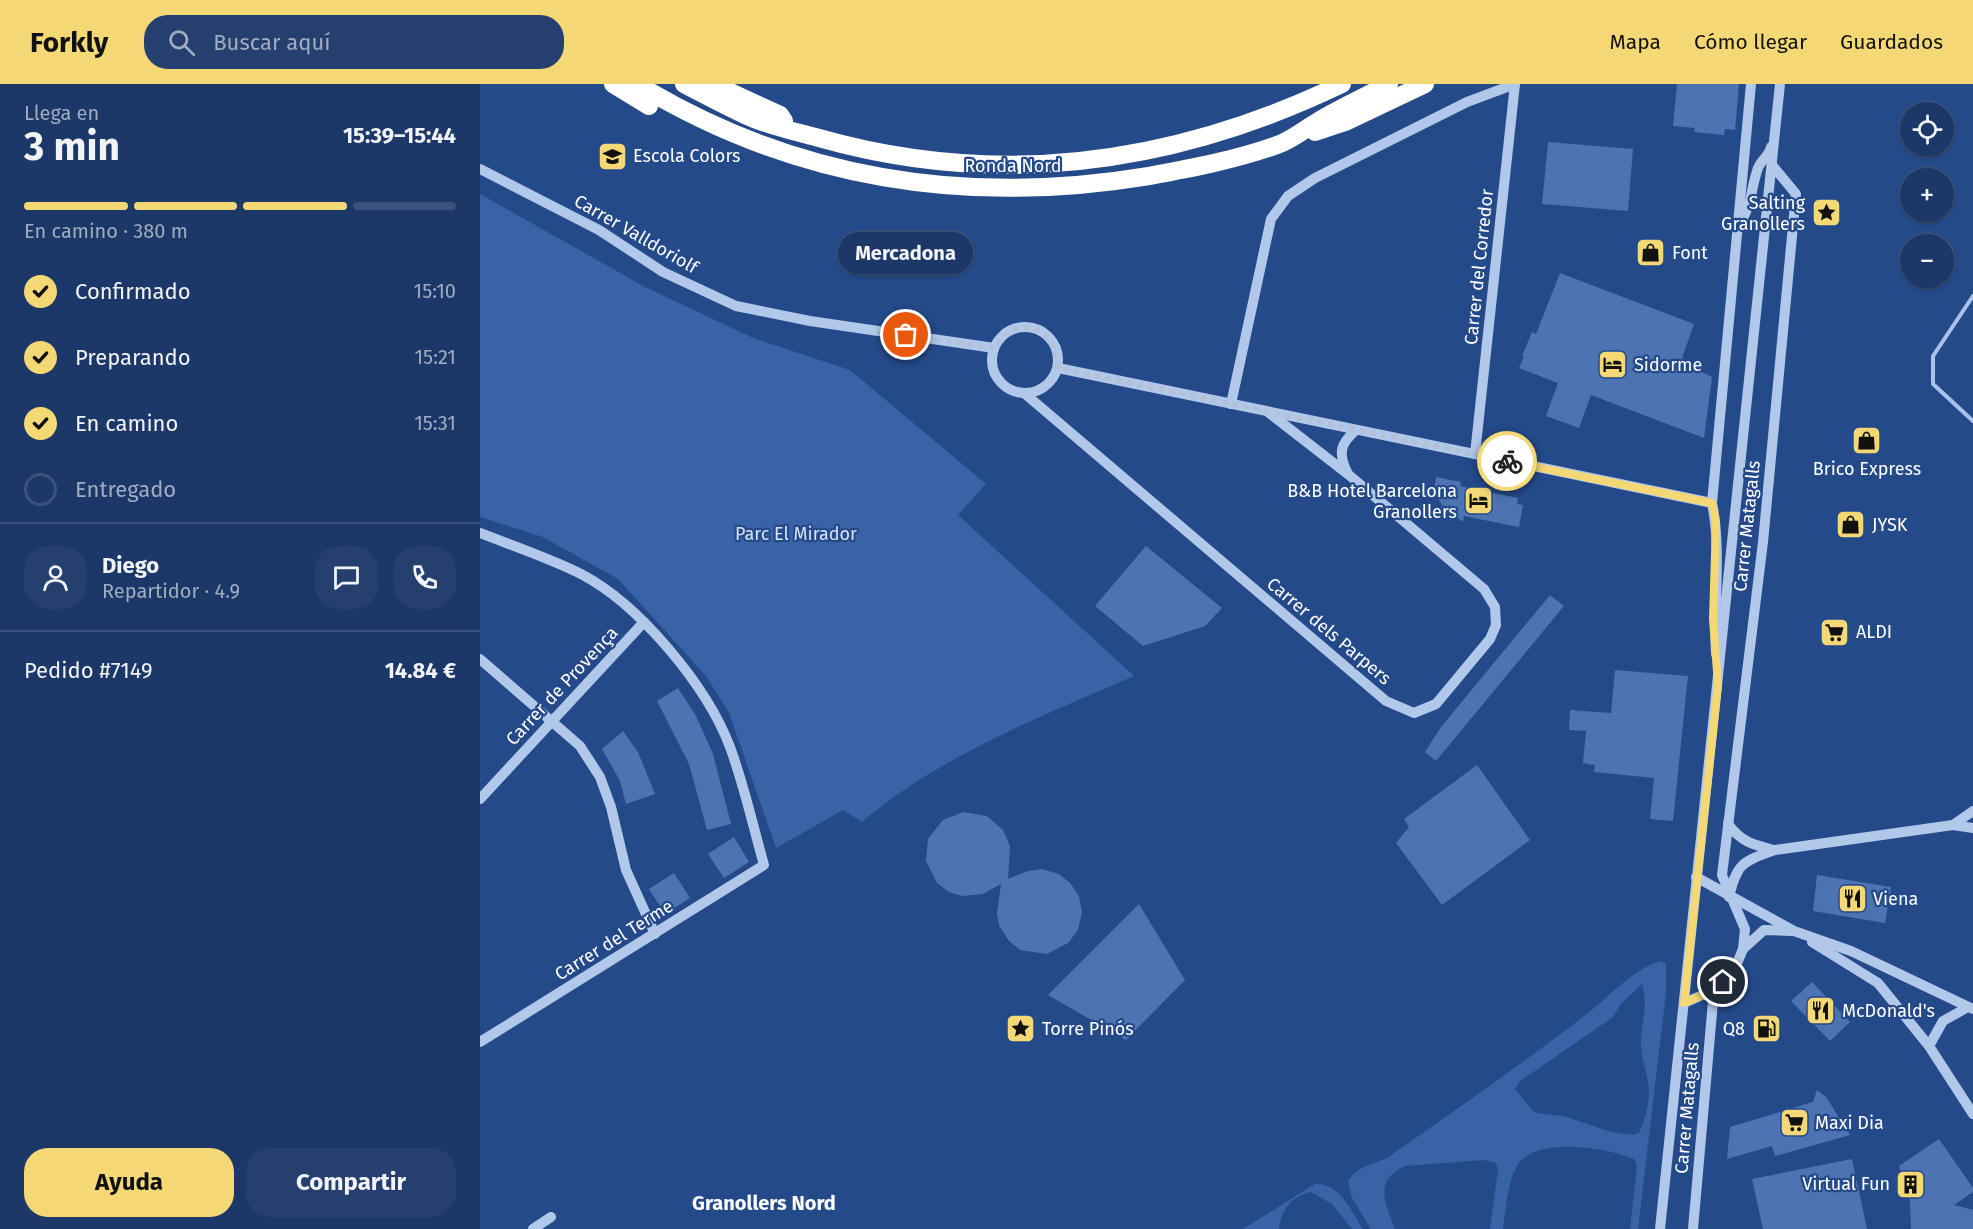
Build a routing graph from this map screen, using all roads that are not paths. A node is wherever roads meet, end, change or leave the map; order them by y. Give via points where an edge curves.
1 (613, 84) edge
2 (637, 84) edge
3 (684, 84) edge
4 (713, 84) edge
5 (1329, 84) edge
6 (1342, 84) edge
7 (1389, 84) edge
8 (1425, 84) edge
9 (1515, 84) edge
10 (1751, 84) edge
11 (1780, 84) edge
12 (1307, 100) junction
13 (1777, 114) junction
14 (790, 130) junction
15 (741, 136) junction
16 (1279, 144) junction
17 (1772, 165) junction
18 (480, 169) edge
19 (1738, 227) junction
20 (994, 348) junction
21 (1058, 368) junction
22 (1024, 393) junction
23 (1231, 404) junction
24 (1268, 412) junction
25 (1356, 430) junction
26 (1476, 454) junction
27 (1349, 475) junction
28 (1712, 503) junction
29 (480, 532) edge
30 (644, 622) junction
31 (480, 659) edge
32 (1718, 685) junction
33 (552, 722) junction
34 (480, 799) edge
35 (1973, 811) edge
36 (1728, 824) junction
37 (1953, 825) junction
38 (1973, 828) edge
39 (1775, 850) junction
40 (1696, 877) junction
41 (1729, 898) junction
42 (1794, 931) junction
43 (655, 934) junction
44 (1743, 949) junction
45 (1714, 990) junction
46 (1684, 1003) junction
47 (1971, 1008) edge
48 (480, 1042) edge
49 (1929, 1046) junction
50 (1973, 1114) edge
51 (551, 1217) dead end
52 (1660, 1224) edge
53 (533, 1229) edge
54 (1693, 1229) edge

1 - 15 highway via 648,106 726,137
2 - 15 highway, Ronda Nord
3 - 14 highway, Ronda Nord via 743,114
4 - 14 highway via 780,115
5 - 12 highway
6 - 12 highway, Ronda Nord
7 - 16 highway, Ronda Nord
8 - 16 highway via 1345,122
9 - 23 street via 1467,102 1315,178 1288,196 1271,219
9 - 26 street, Carrer del Corredor
10 - 19 street
11 - 13 street
12 - 14 highway, Ronda Nord via 1189,143 1092,160 1031,164 968,164 913,158 856,149
13 - 17 street
13 - 19 street via 1769,154 1757,168 1751,207
15 - 16 highway, Ronda Nord via 827,166 894,180 970,189 1053,188 1115,181 1204,166
17 - 32 street
17 - 36 street, Carrer Matagalls via 1796,194 1763,542
18 - 20 street, Carrer Valldoriolf via 599,230 663,272 736,306
19 - 28 street
20 - 21 street via 1009,331 1032,328 1049,338
20 - 22 street via 992,366 996,376 1003,385
21 - 22 street via 1042,388
21 - 23 street
22 - 27 street, Carrer dels Parpers via 1386,701 1414,713 1436,704 1490,639 1496,625 1495,607 1484,589
23 - 24 street
24 - 25 street
24 - 27 street, Carrer dels Parpers
25 - 26 street
25 - 27 street via 1341,449
26 - 28 street
28 - 32 street via 1716,522 1713,619
29 - 30 street via 582,574
30 - 33 street, Carrer de Provença
30 - 43 street, Carrer del Terme via 701,690 730,746 764,865
31 - 33 street
32 - 40 street
33 - 34 street, Carrer de Provença
33 - 43 street via 580,746 600,777 626,870
35 - 37 street
36 - 39 street via 1748,844
36 - 41 street, Carrer Matagalls via 1722,875
37 - 38 street
37 - 39 street
39 - 41 street via 1746,860 1735,872
40 - 41 street, Carrer Matagalls
40 - 46 street
41 - 42 street
41 - 44 street, Carrer Matagalls via 1745,928
42 - 44 street via 1764,930
42 - 47 street via 1851,951
42 - 49 street via 1878,983
43 - 48 street, Carrer del Terme
44 - 45 street, Carrer Matagalls via 1732,973
45 - 46 street, Carrer Matagalls
45 - 54 street, Carrer Matagalls
46 - 52 street
47 - 49 street via 1943,1021
49 - 50 street
51 - 53 street

